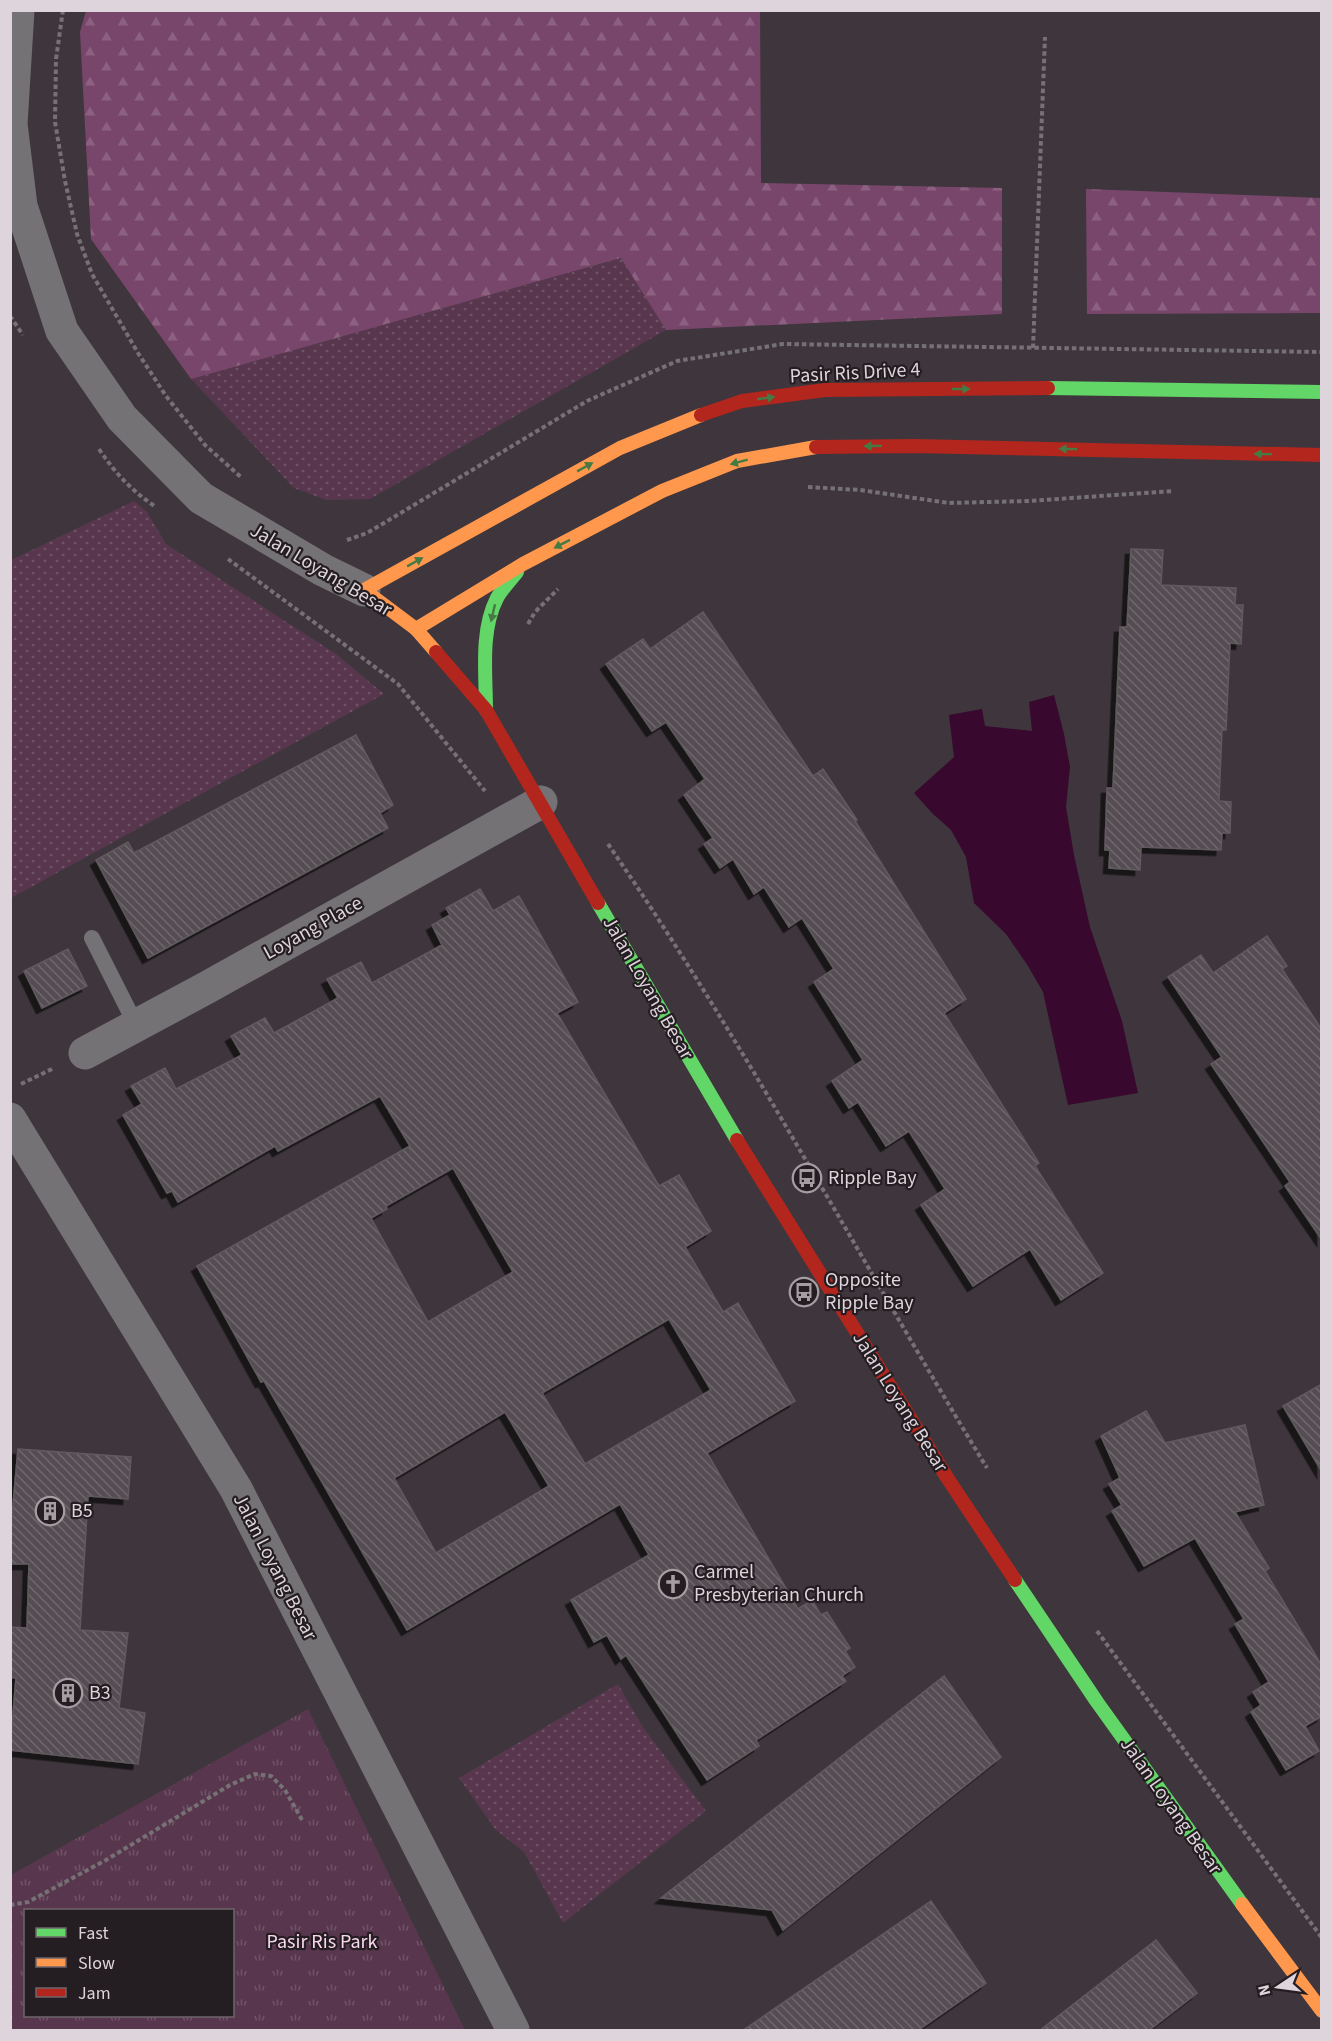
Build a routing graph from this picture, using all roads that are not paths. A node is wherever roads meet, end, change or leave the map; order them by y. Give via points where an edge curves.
1 (18, 10) edge
2 (1322, 392) edge
3 (1322, 455) edge
4 (523, 564) junction
5 (364, 590) junction
6 (416, 629) junction
7 (486, 710) junction
8 (541, 802) junction
9 (92, 938) dead end
10 (136, 1025) junction
11 (85, 1053) road end
12 (10, 1119) edge
13 (1322, 2011) edge
14 (513, 2031) edge

1 - 5 street, Jalan Loyang Besar via 11,124 21,206 62,331 122,418 201,498
5 -> 2 street, Pasir Ris Drive 4 via 620,448 742,401 825,390
3 -> 4 street via 817,447 737,461 663,491
4 - 6 street
4 -> 7 street via 495,602 488,639
5 - 6 street, Jalan Loyang Besar
6 - 7 street, Jalan Loyang Besar
7 - 8 street, Jalan Loyang Besar
8 - 10 street, Loyang Place
8 - 13 street, Jalan Loyang Besar via 717,1108 948,1479 1097,1702 1214,1868
9 - 10 lane
10 - 11 street, Loyang Place
12 - 14 street, Jalan Loyang Besar via 236,1489

